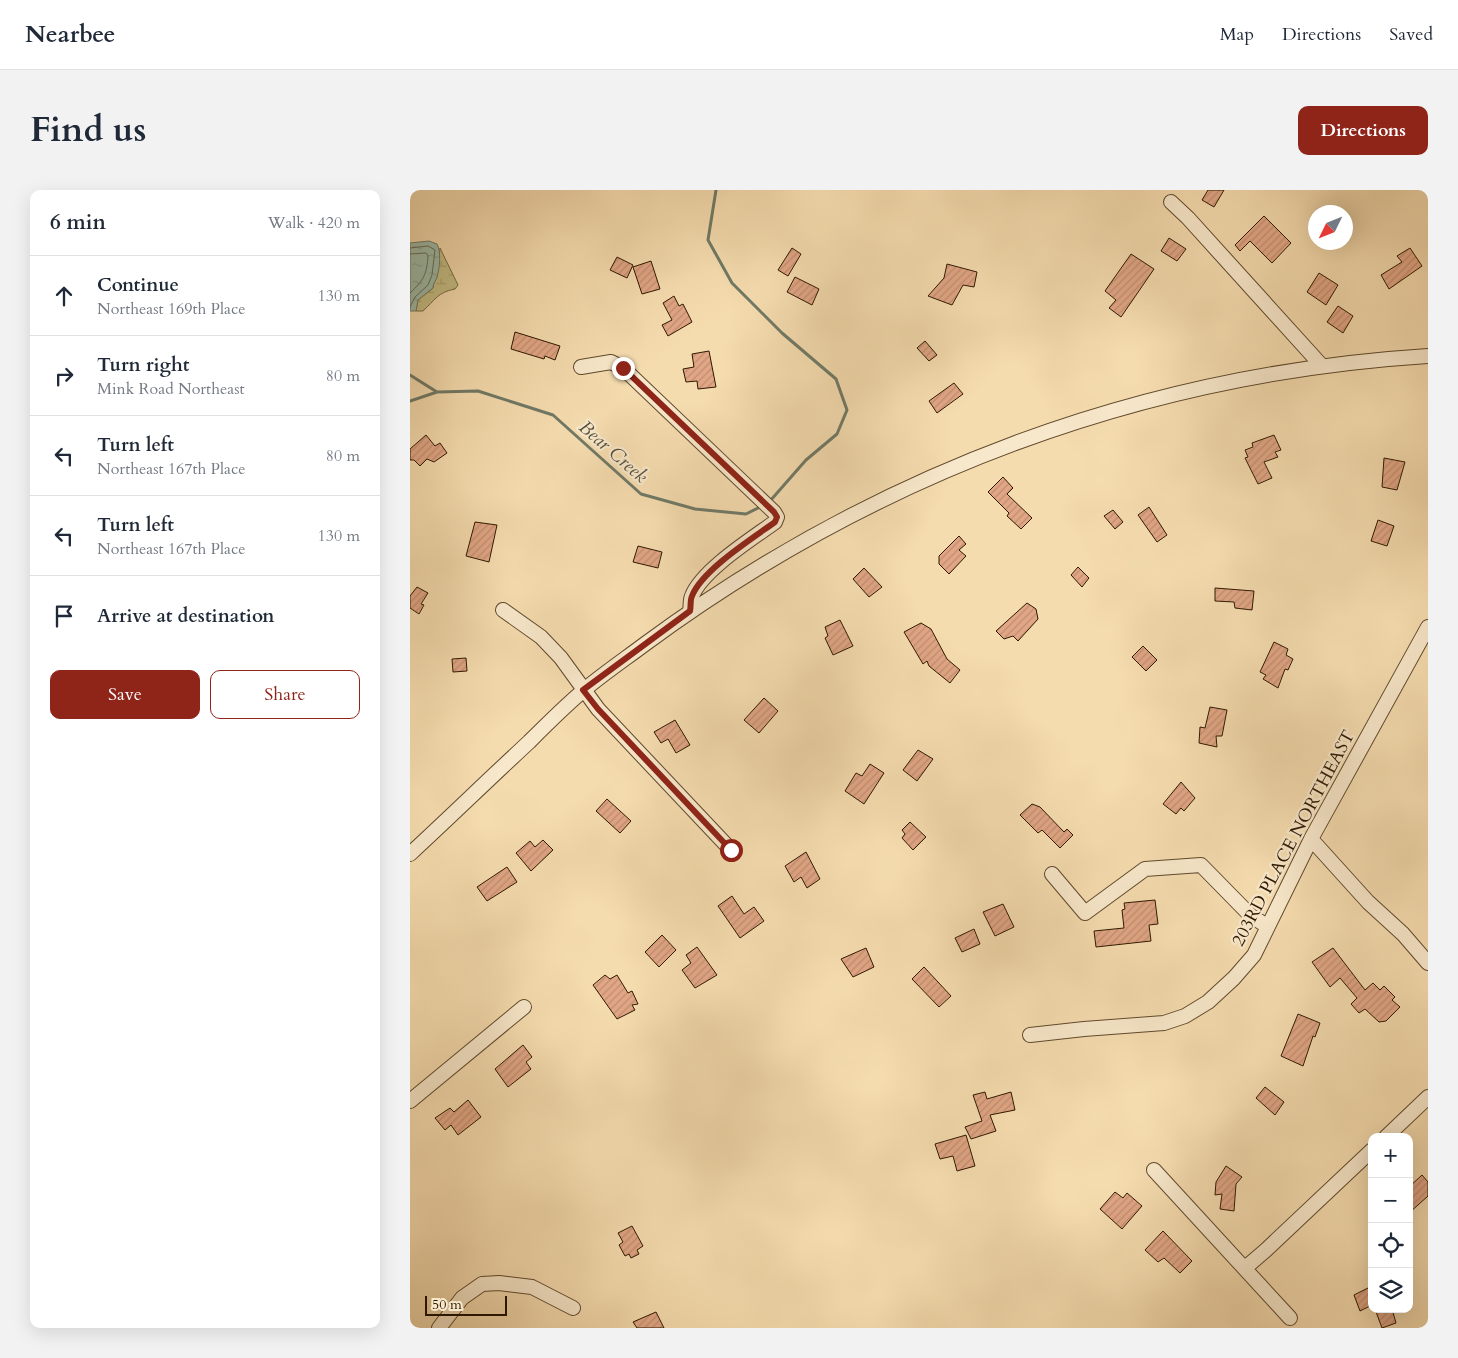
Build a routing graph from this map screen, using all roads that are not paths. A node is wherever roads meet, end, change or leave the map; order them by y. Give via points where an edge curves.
1 (1171, 202) dead end
2 (1428, 356) edge
3 (1322, 366) junction
4 (581, 367) dead end
5 (504, 610) dead end
6 (690, 611) junction
7 (1428, 627) edge
8 (583, 690) junction
9 (1311, 840) junction
10 (731, 850) dead end
11 (410, 854) edge
12 (1052, 874) dead end
13 (1267, 926) junction
14 (1428, 963) edge
15 (524, 1007) dead end
16 (1030, 1035) dead end
17 (1428, 1097) edge
18 (410, 1102) edge
19 (1390, 1133) edge
20 (1368, 1154) edge
21 (1154, 1170) dead end
22 (1245, 1268) junction
23 (573, 1308) dead end
24 (1290, 1318) dead end
25 (439, 1328) edge

1 - 3 street
2 - 3 street
3 - 6 street via 1201,388 1125,407 1010,444 868,507 794,546
4 - 6 street via 611,362 623,368 777,517 775,522 722,560 700,582 692,596
5 - 8 street via 541,637 561,658
6 - 8 street
7 - 9 street, 203RD PLACE NORTHEAST
8 - 10 street
8 - 11 street
9 - 13 street, 203RD PLACE NORTHEAST
9 - 14 street
12 - 13 street via 1085,912 1145,868 1201,865 1251,916
13 - 16 street, 203RD PLACE NORTHEAST via 1254,955 1234,978 1208,1002 1185,1016 1164,1023
15 - 18 street
17 - 19 street
20 - 22 street
21 - 22 street
22 - 24 street
23 - 25 street via 532,1287 482,1284 462,1298

